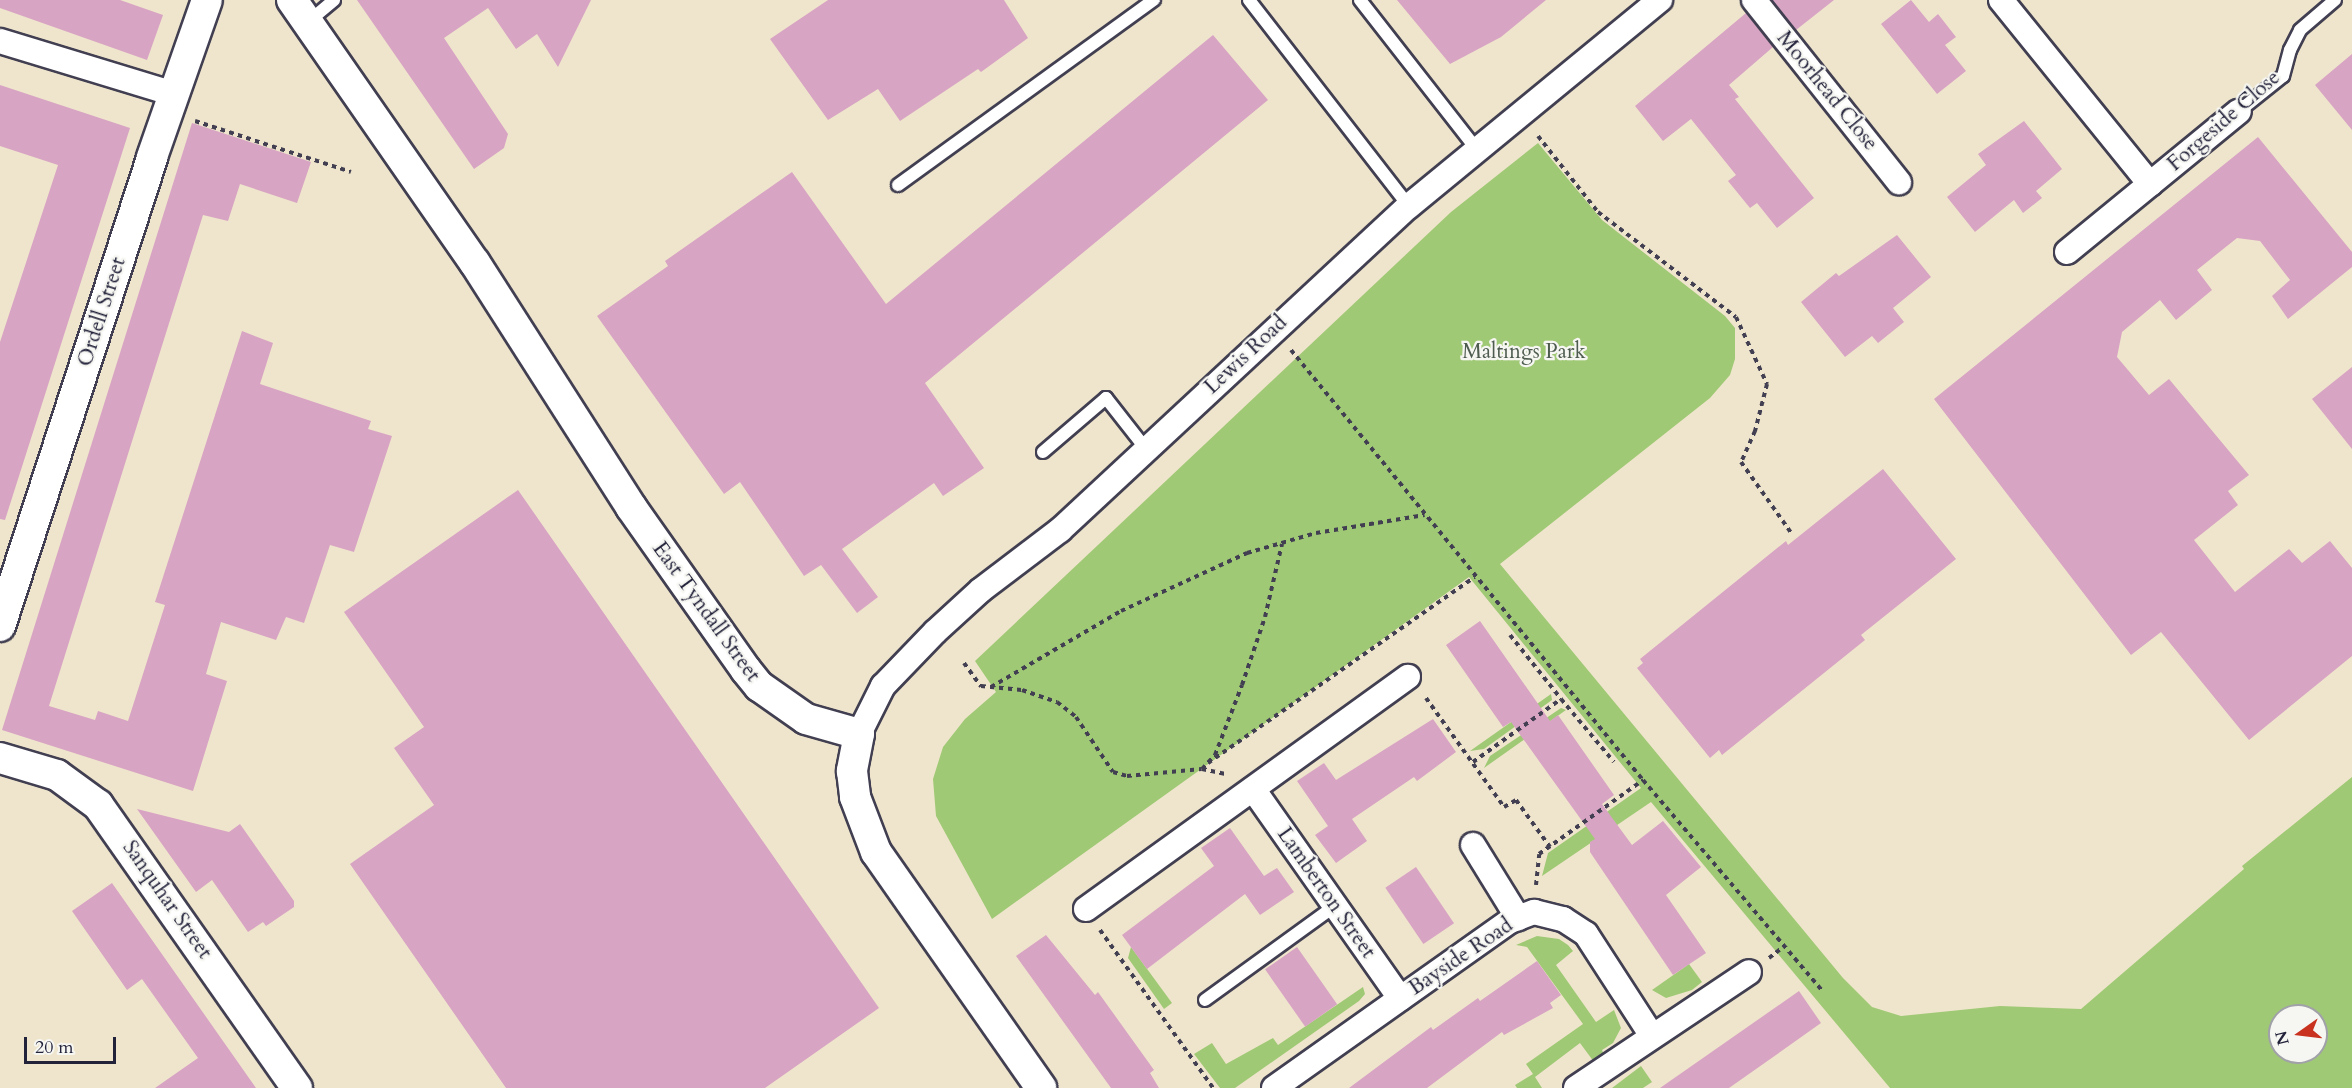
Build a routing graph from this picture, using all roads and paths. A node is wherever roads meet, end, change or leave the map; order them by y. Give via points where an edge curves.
1 (207, 0) edge
2 (334, 0) edge
3 (1154, 0) edge
4 (1249, 0) edge
5 (1359, 0) edge
6 (1659, 0) edge
7 (1754, 0) edge
8 (2001, 0) edge
9 (2335, 0) edge
10 (300, 11) edge
11 (0, 41) edge
12 (171, 104) junction
13 (2239, 111) joint
14 (1520, 114) junction
15 (1477, 150) junction
16 (351, 172) dead end
17 (1899, 182) dead end
18 (2151, 184) junction
19 (898, 185) dead end
20 (1409, 206) junction
21 (2067, 252) dead end
22 (1273, 330) junction
23 (1146, 449) junction
24 (1043, 452) dead end
25 (1425, 515) junction
26 (1792, 534) dead end
27 (1282, 543) junction
28 (1475, 577) junction
29 (0, 626) edge
30 (1510, 635) dead end
31 (964, 663) dead end
32 (1408, 677) joint
33 (991, 687) junction
34 (1561, 699) junction
35 (859, 734) junction
36 (0, 758) edge
37 (1473, 762) junction
38 (1614, 762) dead end
39 (1208, 763) junction
40 (1234, 768) dead end
41 (1202, 769) junction
42 (1643, 780) junction
43 (1253, 789) junction
44 (1473, 845) dead end
45 (1550, 846) junction
46 (1335, 906) junction
47 (1086, 909) joint
48 (1526, 915) junction
49 (1749, 972) dead end
50 (1821, 989) dead end
51 (1400, 998) junction
52 (1205, 1000) dead end
53 (1652, 1036) junction
54 (297, 1088) edge
55 (1041, 1088) edge
56 (1213, 1088) edge
57 (1274, 1088) edge
58 (1576, 1088) edge

1 - 12 street, Ordell Street
2 - 10 lane
3 - 19 lane
4 - 20 lane
5 - 15 lane
6 - 14 street, Lewis Road
7 - 17 street, Moorhead Close
8 - 18 street, Forgeside Close
9 - 13 lane, Forgeside Close via 2300,30 2283,76
10 - 35 street, East Tyndall Street via 475,263 631,507 746,670 759,686 806,718
11 - 12 street
12 - 16 path
12 - 29 street, Ordell Street
13 - 18 street, Forgeside Close
14 - 15 street, Lewis Road
14 - 26 path via 1598,212 1736,317 1767,384 1755,431 1741,462
15 - 20 street, Lewis Road
18 - 21 street, Forgeside Close
20 - 22 street, Lewis Road
22 - 23 street, Lewis Road
22 - 25 path
23 - 24 lane via 1106,398
23 - 35 street, Lewis Road via 1060,530 981,590 909,657 883,686
25 - 27 path via 1327,531
25 - 28 path
27 - 33 path via 1247,553 1121,611
27 - 39 path via 1261,628 1215,755
28 - 39 path
28 - 42 path
30 - 34 path
31 - 33 path via 981,686
32 - 37 path
32 - 43 street
33 - 41 path via 1022,690 1057,702 1083,726 1113,772 1127,776
34 - 37 path
34 - 38 path
35 - 55 street via 852,771 855,797 876,852
36 - 54 street, Sanquhar Street via 57,775 98,805
37 - 45 path via 1504,807 1516,800
39 - 41 path
40 - 41 path via 1224,774
42 - 45 path
42 - 50 path
43 - 46 street, Lamberton Street
43 - 47 street
44 - 48 street
45 - 48 path via 1539,854
46 - 51 street, Lamberton Street
46 - 52 lane
47 - 56 path
48 - 51 street, Bayside Road
48 - 53 street, Bayside Road via 1563,919 1586,934
49 - 53 street
51 - 57 street, Bayside Road
53 - 58 street

